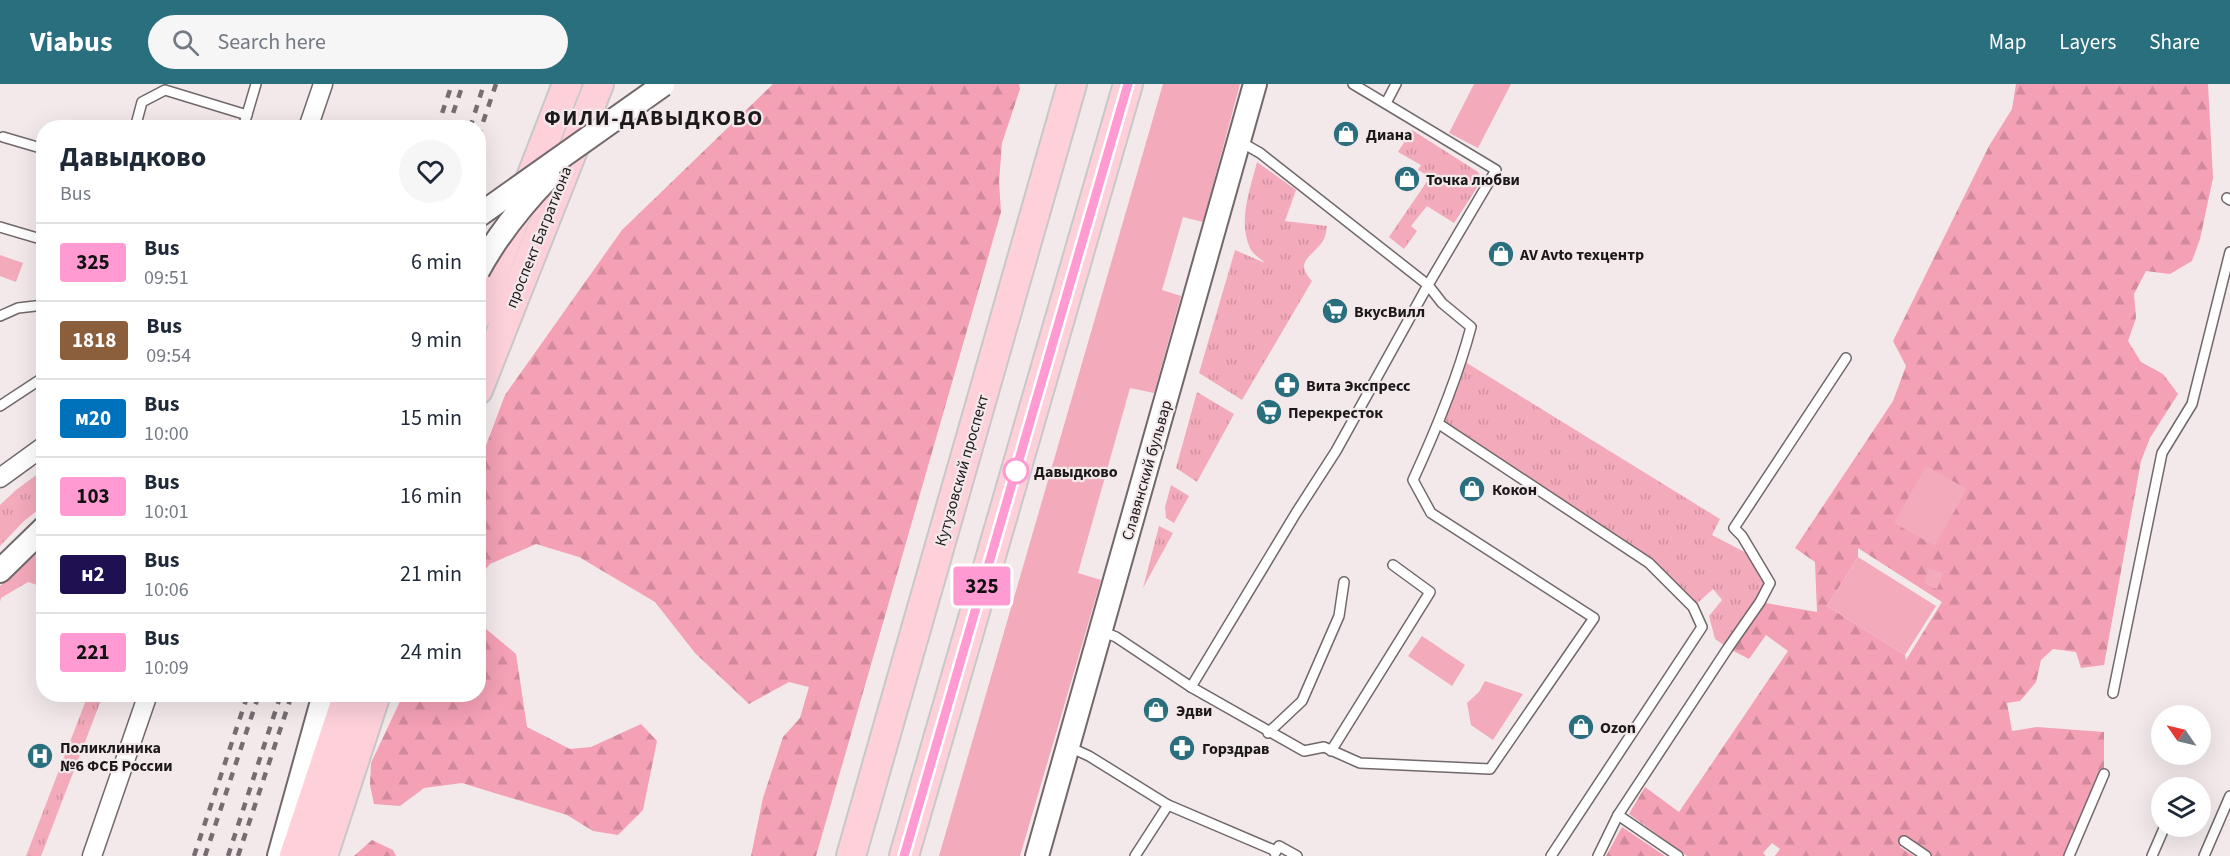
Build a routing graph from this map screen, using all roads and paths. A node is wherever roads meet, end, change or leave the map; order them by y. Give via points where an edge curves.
1 (256, 84) edge
2 (323, 84) edge
3 (567, 84) edge
4 (599, 84) edge
5 (664, 84) edge
6 (1072, 84) edge
7 (1128, 84) edge
8 (1256, 84) edge
9 (1353, 84) edge
10 (1396, 84) edge
11 (1386, 103) junction
12 (247, 115) junction
13 (137, 120) edge
14 (245, 120) edge
15 (311, 120) edge
16 (3, 137) dead end
17 (588, 138) junction
18 (1239, 141) junction
19 (36, 147) edge
20 (486, 210) edge
21 (0, 227) edge
22 (36, 238) edge
23 (2230, 252) edge
24 (486, 257) edge
25 (1428, 285) junction
26 (486, 294) edge
27 (36, 306) edge
28 (0, 316) edge
29 (1846, 358) dead end
30 (486, 370) edge
31 (36, 382) edge
32 (0, 406) edge
33 (1439, 424) junction
34 (36, 452) edge
35 (0, 478) edge
36 (36, 536) edge
37 (1393, 565) dead end
38 (0, 571) edge
39 (1344, 582) dead end
40 (1101, 631) junction
41 (1191, 687) junction
42 (2113, 693) dead end
43 (145, 702) edge
44 (322, 702) edge
45 (345, 702) edge
46 (373, 702) edge
47 (1268, 733) junction
48 (1067, 746) junction
49 (1331, 751) junction
50 (2104, 774) dead end
51 (2230, 796) edge
52 (1168, 805) junction
53 (1618, 815) junction
54 (2160, 837) edge
55 (1904, 842) dead end
56 (1275, 854) edge
57 (92, 856) edge
58 (279, 856) edge
59 (294, 856) edge
60 (323, 856) edge
61 (851, 856) edge
62 (904, 856) edge
63 (1036, 856) edge
64 (1135, 856) edge
65 (1297, 856) edge
66 (1551, 856) edge
67 (1598, 856) edge
68 (1677, 856) edge
69 (1926, 856) edge
70 (2069, 856) edge
71 (2152, 856) edge
72 (2204, 856) edge

1 - 12 lane
2 - 15 street
3 - 26 main road, проспект Багратиона
4 - 30 main road, проспект Багратиона
5 - 17 street, bridge
6 - 61 main road, Кутузовский проспект
7 - 62 main road
8 - 18 street, Славянский бульвар
9 - 11 lane
10 - 11 lane
11 - 25 lane via 1496,170
12 - 13 lane via 165,90 142,102
12 - 14 lane
16 - 19 lane
17 - 20 street, bridge
17 - 24 street, bridge via 532,195
18 - 25 lane via 1260,153
18 - 40 street, Славянский бульвар
21 - 22 lane
23 - 42 lane via 2192,404 2162,453
25 - 33 lane via 1442,303 1471,327
25 - 41 lane via 1336,452
27 - 28 lane
29 - 53 lane via 1734,528 1770,583
31 - 32 lane
33 - 49 lane via 1413,480 1431,513 1594,618 1490,768 1359,763
33 - 66 lane via 1649,563 1693,607 1702,627
34 - 35 street
36 - 38 street
37 - 49 lane via 1430,592
39 - 47 lane via 1339,616 1302,701
40 - 41 lane
40 - 48 street, Славянский бульвар
41 - 47 lane
43 - 57 street
44 - 58 street
45 - 59 main road
46 - 60 main road
47 - 49 lane via 1304,751 1324,747
48 - 52 lane
48 - 63 street, Славянский бульвар
50 - 70 lane
51 - 72 lane
52 - 56 lane
52 - 64 lane
53 - 67 lane
53 - 68 lane
54 - 71 lane
55 - 69 lane
56 - 65 lane via 1279,846

